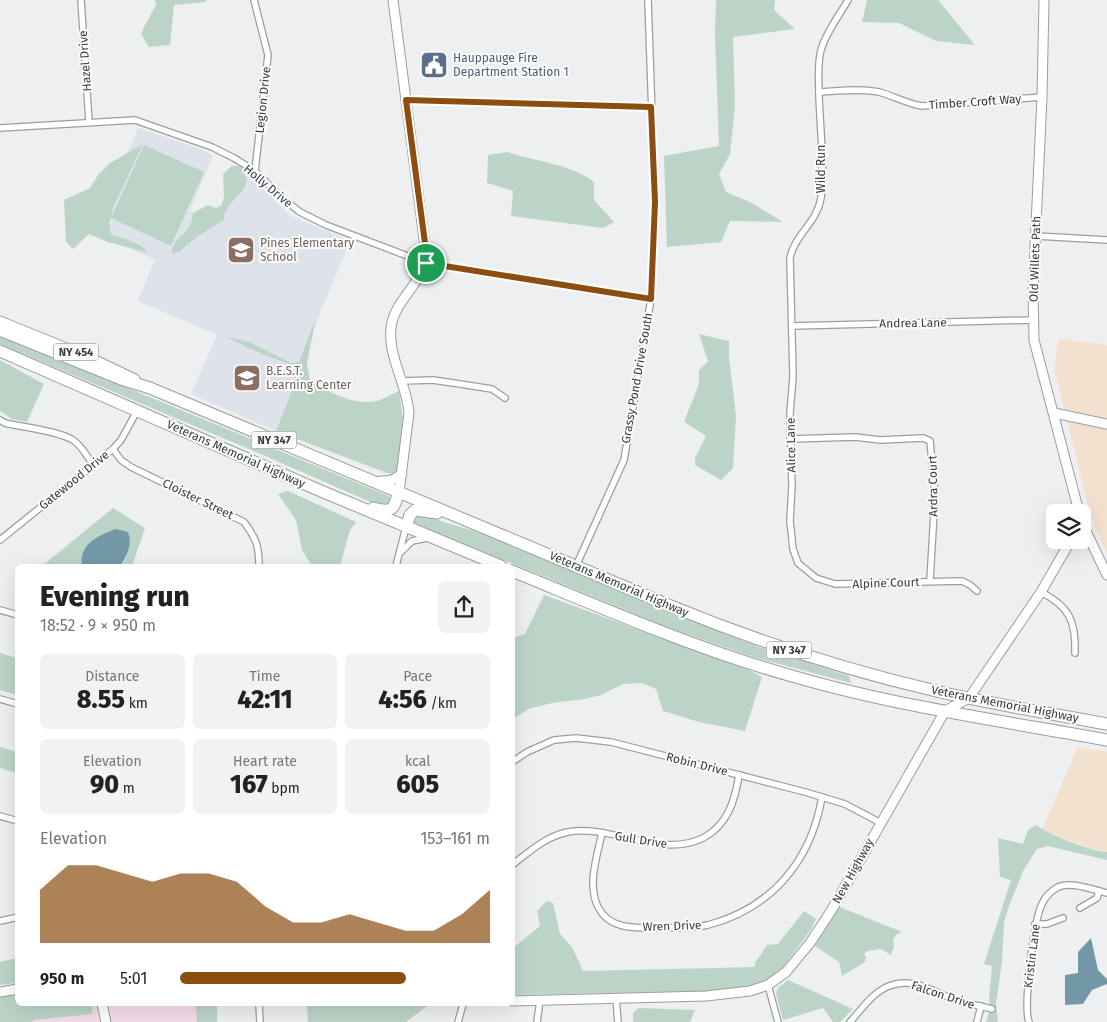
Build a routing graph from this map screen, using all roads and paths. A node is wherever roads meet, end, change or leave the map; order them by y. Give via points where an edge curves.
1 (81, 0) edge
2 (254, 0) edge
3 (393, 0) edge
4 (648, 0) edge
5 (848, 0) edge
6 (1044, 0) edge
7 (819, 92) junction
8 (1042, 97) junction
9 (406, 100) junction
10 (651, 107) junction
11 (89, 122) junction
12 (0, 128) edge
13 (255, 171) junction
14 (1036, 236) junction
15 (1107, 240) edge
16 (426, 263) junction
17 (651, 299) junction
18 (1033, 320) junction
19 (0, 321) edge
20 (792, 326) junction
21 (0, 330) edge
22 (0, 351) edge
23 (402, 382) junction
24 (150, 388) junction
25 (505, 398) dead end
26 (137, 410) junction
27 (1054, 413) junction
28 (0, 420) edge
29 (1107, 424) edge
30 (790, 439) junction
31 (113, 449) junction
32 (93, 464) junction
33 (402, 474) junction
34 (374, 482) junction
35 (399, 492) junction
36 (341, 500) junction
37 (1077, 504) edge
38 (456, 516) junction
39 (406, 527) junction
40 (430, 537) junction
41 (0, 540) edge
42 (1091, 542) edge
43 (1066, 549) edge
44 (400, 553) junction
45 (798, 563) joint
46 (260, 564) edge
47 (397, 564) edge
48 (496, 564) edge
49 (576, 566) junction
50 (515, 572) edge
51 (1107, 575) edge
52 (930, 582) junction
53 (978, 591) dead end
54 (1041, 592) junction
55 (0, 610) edge
56 (15, 614) edge
57 (1075, 653) dead end
58 (969, 698) junction
59 (0, 699) edge
60 (15, 703) edge
61 (944, 711) junction
62 (1103, 722) edge
63 (1107, 742) edge
64 (515, 760) edge
65 (739, 775) junction
66 (822, 797) junction
67 (0, 816) edge
68 (15, 820) edge
69 (880, 823) junction
70 (602, 833) junction
71 (515, 863) edge
72 (1099, 891) junction
73 (1107, 893) edge
74 (1080, 908) dead end
75 (15, 918) edge
76 (1063, 918) dead end
77 (0, 920) edge
78 (1035, 924) junction
79 (768, 985) junction
80 (15, 990) edge
81 (0, 992) edge
82 (616, 999) junction
83 (540, 1000) junction
84 (515, 1001) edge
85 (102, 1006) edge
86 (259, 1006) edge
87 (462, 1006) edge
88 (981, 1006) junction
89 (992, 1009) dead end
90 (106, 1022) edge
91 (260, 1022) edge
92 (458, 1022) edge
93 (537, 1022) edge
94 (618, 1022) edge
95 (778, 1022) edge
96 (850, 1022) edge
97 (977, 1022) edge
98 (1029, 1022) edge

1 - 11 street, Hazel Drive
2 - 13 street, Legion Drive via 268,55
3 - 9 street
4 - 10 street, Grassy Pond Drive South
5 - 7 street, Wild Run via 827,35 819,59
6 - 8 street, Old Willets Path
7 - 8 street, Timber Croft Way via 878,92 921,106
7 - 20 street, Wild Run via 821,197 813,220 792,247
8 - 14 street, Old Willets Path
9 - 10 street
9 - 16 street
10 - 17 street, Grassy Pond Drive South via 655,202
11 - 12 street, Holly Drive
11 - 13 street, Holly Drive via 135,120 212,147
13 - 16 street, Holly Drive via 300,212
14 - 15 street
14 - 18 street, Old Willets Path
16 - 17 street, Holly Drive
16 - 23 street via 392,321 390,334
17 - 49 street, Grassy Pond Drive South via 624,460
18 - 20 street, Andrea Lane
18 - 27 street, Old Willets Path via 1034,340
19 - 24 street, NY 454 via 90,358
20 - 30 street, Alice Lane
21 - 24 highway, Veterans Memorial Highway
22 - 26 highway, Veterans Memorial Highway / NY 347
23 - 25 street via 433,380 460,384 492,389
23 - 33 street via 409,413
24 - 34 highway, Veterans Memorial Highway / NY 347
26 - 31 street, Gatewood Drive
26 - 36 highway, Veterans Memorial Highway / NY 347
27 - 29 street
27 - 37 street, Old Willets Path
28 - 32 street via 73,440
30 - 45 street, Alice Lane via 790,521
30 - 52 street, Ardra Court via 855,437 881,440 923,438 930,441 935,494
31 - 32 street, Gatewood Drive
31 - 46 street, Cloister Street via 131,467 244,522 256,538
32 - 41 street, Gatewood Drive
33 - 34 street via 392,480
33 - 35 street
34 - 35 highway, Veterans Memorial Highway / NY 347
35 - 36 highway via 394,506 388,511
35 - 38 highway, Veterans Memorial Highway / NY 347
36 - 39 highway, Veterans Memorial Highway / NY 347
38 - 39 highway via 415,510
38 - 49 highway, Veterans Memorial Highway / NY 347
39 - 40 highway, Veterans Memorial Highway / NY 347
39 - 44 street
40 - 44 street via 412,541
40 - 48 highway, Veterans Memorial Highway / NY 347
42 - 51 street
43 - 54 street
44 - 47 street
45 - 52 street, Alpine Court via 816,578 836,584
49 - 58 highway, Veterans Memorial Highway / NY 347 via 710,622 791,651 872,675
50 - 61 highway, Veterans Memorial Highway / NY 347 via 661,632 754,665 856,693
52 - 53 street, Alpine Court via 962,582
54 - 57 street via 1061,605 1073,623
54 - 58 street
55 - 56 street
58 - 61 street
58 - 62 highway, Veterans Memorial Highway / NY 347
59 - 60 street
61 - 63 highway, Veterans Memorial Highway / NY 347
61 - 69 street, New Highway
64 - 65 street, Robin Drive via 554,740 576,738 611,742
65 - 66 street, Robin Drive
65 - 70 street, Gull Drive via 736,796 727,816 698,840 673,845
66 - 69 street, Robin Drive via 846,804
66 - 70 street, Wren Drive via 811,838 781,883 742,912 706,925 622,927 603,916 592,888
67 - 68 street
69 - 79 street, New Highway via 810,943 786,972
70 - 71 street, Gull Drive via 581,831 554,836
72 - 73 street, Kristin Lane
72 - 74 street via 1097,898
72 - 78 street, Kristin Lane via 1074,885 1056,888 1046,896
75 - 77 street
76 - 78 street via 1047,924
78 - 98 street, Kristin Lane via 1026,1013
79 - 82 street, New Highway via 750,991 706,996
79 - 95 street
80 - 81 street
82 - 83 street, New Highway
82 - 94 street
83 - 84 street, New Highway
83 - 93 street
85 - 90 street
86 - 91 street
87 - 92 street
88 - 89 street, Falcon Drive
88 - 96 street, Falcon Drive via 950,998 915,983 900,983 888,986 874,996
88 - 97 street

